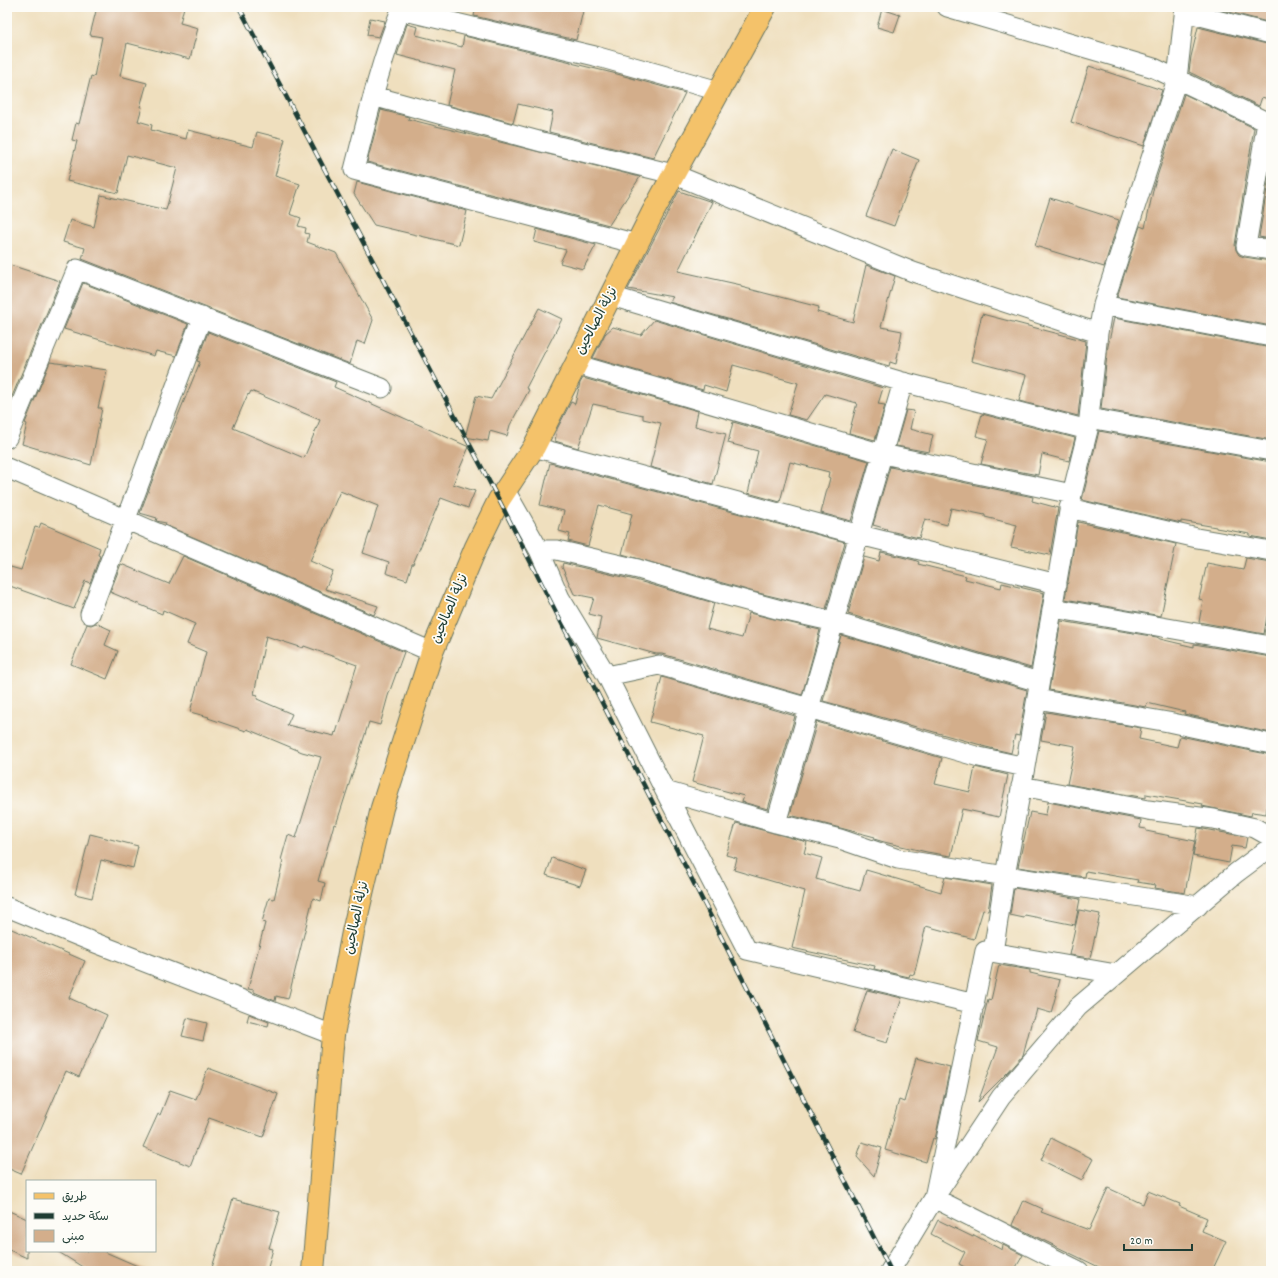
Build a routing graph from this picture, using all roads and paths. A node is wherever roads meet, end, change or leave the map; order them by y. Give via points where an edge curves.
1 (765, 7) edge
2 (947, 7) edge
3 (402, 8) edge
4 (1185, 9) edge
5 (1271, 34) edge
6 (1176, 79) junction
7 (719, 91) junction
8 (373, 96) junction
9 (1269, 123) edge
10 (673, 174) junction
11 (637, 244) junction
12 (1271, 250) edge
13 (611, 296) junction
14 (1103, 305) junction
15 (202, 317) junction
16 (1098, 333) junction
17 (1271, 336) edge
18 (575, 364) junction
19 (903, 382) junction
20 (382, 388) dead end
21 (1088, 424) junction
22 (7, 438) edge
23 (534, 447) junction
24 (1271, 451) edge
25 (883, 454) junction
26 (7, 468) edge
27 (504, 490) junction
28 (1070, 501) junction
29 (126, 520) junction
30 (860, 535) junction
31 (539, 550) junction
32 (1271, 551) edge
33 (1057, 584) junction
34 (1053, 608) junction
35 (90, 614) dead end
36 (835, 622) junction
37 (1271, 646) edge
38 (432, 652) junction
39 (607, 676) junction
40 (1038, 690) junction
41 (810, 708) junction
42 (1271, 744) edge
43 (1025, 767) junction
44 (1021, 786) junction
45 (665, 791) junction
46 (776, 823) junction
47 (1271, 837) edge
48 (1271, 847) edge
49 (1005, 876) junction
50 (1198, 906) junction
51 (7, 907) edge
52 (993, 952) junction
53 (1116, 974) junction
54 (974, 1004) junction
55 (333, 1035) junction
56 (934, 1198) junction
57 (313, 1271) edge
58 (890, 1271) edge
59 (1079, 1271) edge

1 - 7 main road, نزلة الصالحين
2 - 6 street via 1154,68
3 - 7 street via 595,56
3 - 8 street
4 - 5 street
4 - 6 street
6 - 9 street
6 - 14 street
7 - 10 main road, نزلة الصالحين
8 - 10 street
8 - 11 street via 354,170
9 - 12 street via 1246,246
10 - 11 main road, نزلة الصالحين
10 - 16 street via 913,272
11 - 13 main road, نزلة الصالحين
13 - 18 main road, نزلة الصالحين
13 - 19 street
14 - 16 street
14 - 17 street
15 - 20 street
15 - 22 street via 77,269
15 - 29 street
16 - 21 street
18 - 23 main road, نزلة الصالحين
18 - 25 street
19 - 21 street
19 - 25 street
21 - 24 street
21 - 28 street
23 - 27 main road, نزلة الصالحين
23 - 30 street
25 - 28 street
25 - 30 street
26 - 29 street
27 - 31 street
27 - 38 main road, نزلة الصالحين via 476,547
28 - 32 street via 1197,538
28 - 33 street
29 - 35 street
29 - 38 street
30 - 33 street
30 - 36 street
31 - 36 street via 557,550 638,569 735,598
31 - 39 street via 560,598
33 - 34 street
34 - 37 street
34 - 40 street
36 - 40 street
36 - 41 street
38 - 55 main road, نزلة الصالحين via 382,808 353,932
39 - 41 street via 659,665
39 - 45 street
40 - 42 street
40 - 43 street
41 - 43 street via 978,757
41 - 46 street
43 - 44 street
44 - 47 street via 1148,810 1214,819 1255,828
44 - 49 street
45 - 46 street
45 - 54 street via 747,950
46 - 49 street via 840,839 898,859
48 - 50 street
49 - 50 street
49 - 52 street
50 - 53 street
51 - 55 street
52 - 53 street
52 - 54 street via 984,951
53 - 56 street via 1078,1007 1000,1097
54 - 56 street
55 - 57 main road, نزلة الصالحين
56 - 58 street
56 - 59 street

